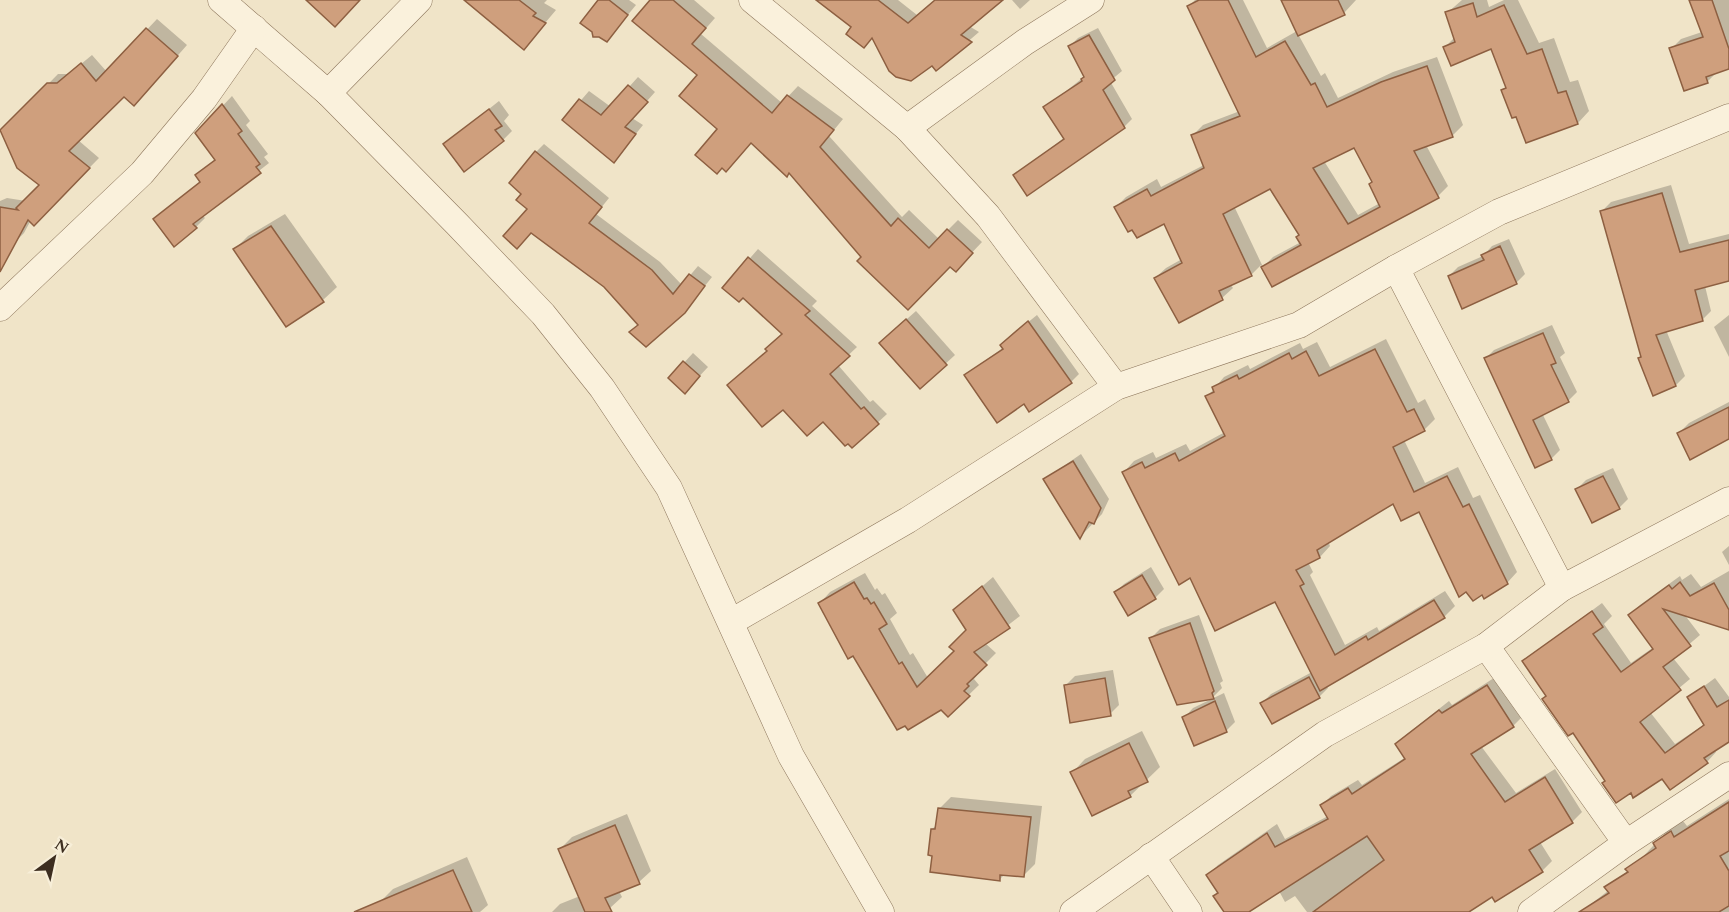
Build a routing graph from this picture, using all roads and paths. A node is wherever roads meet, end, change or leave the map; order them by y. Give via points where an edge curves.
1 (221, 0) edge
2 (419, 0) edge
3 (753, 0) edge
4 (1091, 0) edge
5 (254, 28) junction
6 (328, 93) junction
7 (1729, 117) edge
8 (907, 128) junction
9 (1396, 268) junction
10 (0, 308) edge
11 (1116, 387) junction
12 (1729, 500) edge
13 (1562, 588) junction
14 (731, 622) junction
15 (1486, 646) junction
16 (1728, 778) edge
17 (1626, 843) junction
18 (1151, 856) junction
19 (881, 912) edge
20 (1073, 912) edge
21 (1189, 912) edge
22 (1531, 912) edge

1 - 5 street
2 - 6 street
3 - 8 street
4 - 8 street via 1025,42
5 - 6 street
5 - 10 street via 204,99 142,173
6 - 14 street via 543,314 602,388 669,488
7 - 9 street via 1499,212
8 - 11 street via 988,216
9 - 11 street via 1299,325
9 - 13 street
11 - 14 street via 908,520
12 - 13 street
13 - 15 street
14 - 19 street via 791,756
15 - 17 street
15 - 18 street via 1325,734
16 - 17 street
17 - 22 street
18 - 20 street
18 - 21 street

